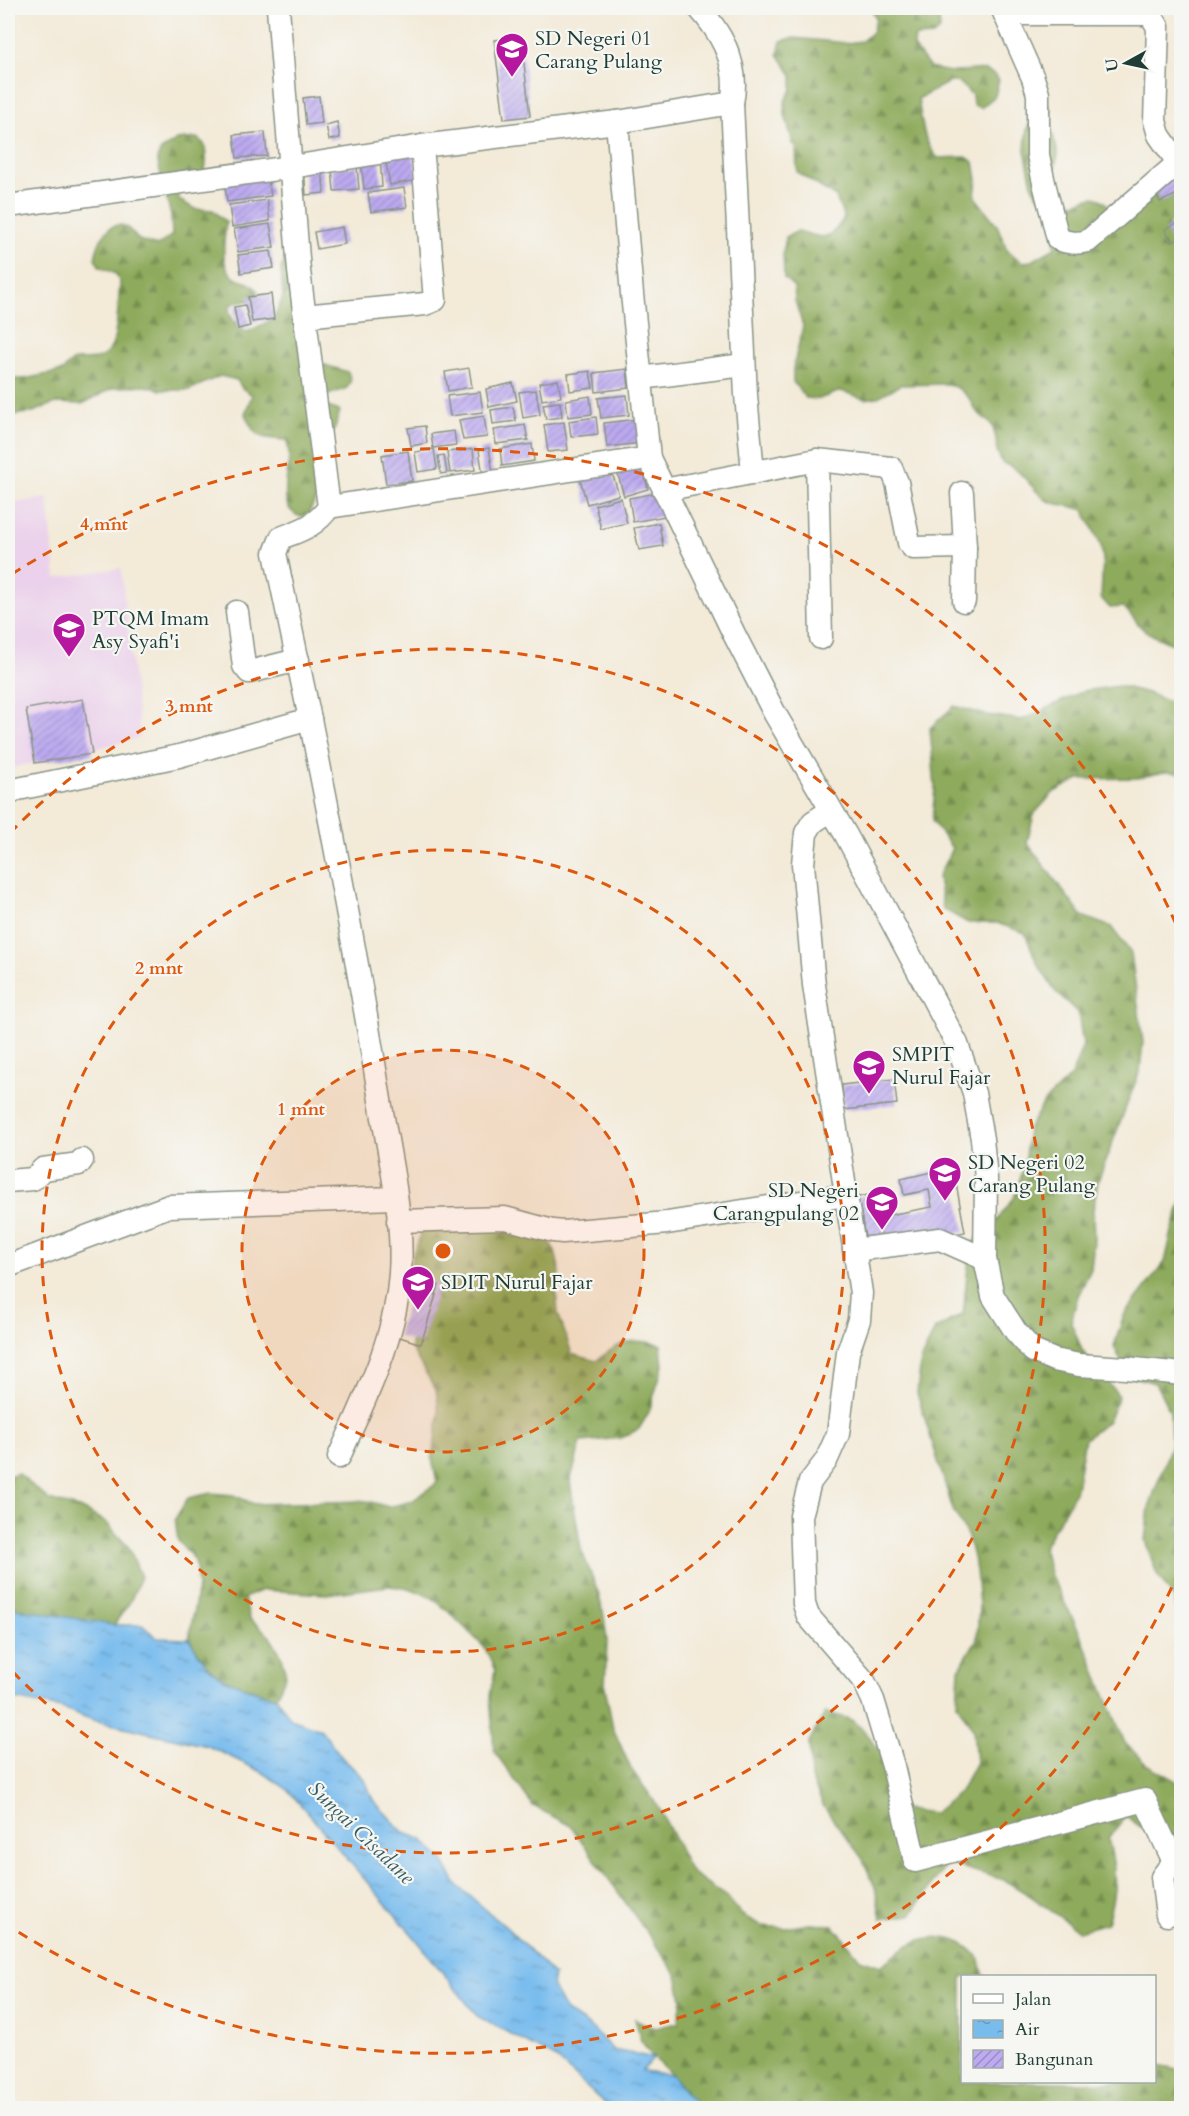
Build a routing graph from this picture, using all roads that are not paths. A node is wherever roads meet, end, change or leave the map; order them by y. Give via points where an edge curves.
1 (278, 8) edge
2 (699, 8) edge
3 (1003, 11) edge
4 (732, 103) junction
5 (617, 122) junction
6 (422, 146) junction
7 (1179, 166) edge
8 (292, 167) junction
9 (8, 206) edge
10 (304, 316) junction
11 (744, 365) junction
12 (641, 378) junction
13 (649, 459) junction
14 (818, 460) junction
15 (753, 473) junction
16 (664, 490) junction
17 (962, 493) dead end
18 (329, 507) junction
19 (966, 547) junction
20 (964, 601) dead end
21 (237, 612) dead end
22 (821, 638) dead end
23 (298, 660) junction
24 (310, 719) junction
25 (8, 794) edge
26 (830, 811) junction
27 (82, 1160) dead end
28 (8, 1181) edge
29 (846, 1195) junction
30 (396, 1210) junction
31 (854, 1250) junction
32 (986, 1259) junction
33 (8, 1266) edge
34 (1182, 1374) edge
35 (339, 1457) dead end
36 (1179, 1865) edge
37 (1167, 1915) dead end

1 - 8 street
2 - 4 street via 732,62
3 - 7 street via 1152,17 1158,27 1155,121 1159,135
3 - 7 street via 1038,94 1038,155 1058,239 1067,243 1088,241
4 - 5 street
4 - 11 street
5 - 6 street
5 - 12 street
6 - 8 street
6 - 10 street via 435,300
8 - 9 street
8 - 10 street
10 - 18 street
11 - 12 street
11 - 15 street
12 - 13 street
13 - 16 street
13 - 18 street
14 - 15 street
14 - 19 street via 891,468 913,548
14 - 22 street
15 - 16 street
16 - 26 street via 740,646
17 - 19 street
18 - 23 street via 306,529 281,538 275,553
19 - 20 street
21 - 23 street via 244,666 249,672
23 - 24 street
24 - 25 street via 179,756
24 - 30 street via 368,1024
26 - 29 street via 813,822 806,833 802,864 816,996
26 - 32 street via 957,1044 966,1068 982,1139
27 - 28 street via 79,1164 44,1169 33,1179
29 - 30 street via 668,1223 563,1232 505,1218
29 - 31 street
30 - 33 street via 169,1206
30 - 35 street via 400,1273 391,1329
31 - 32 street via 940,1239
31 - 36 street via 861,1308 848,1352 842,1415 834,1447 810,1482 801,1516 804,1604 808,1616 864,1681 873,1700 915,1861 1145,1800
32 - 34 street via 993,1296 1033,1351 1078,1365
36 - 37 street via 1168,1869 1162,1877

